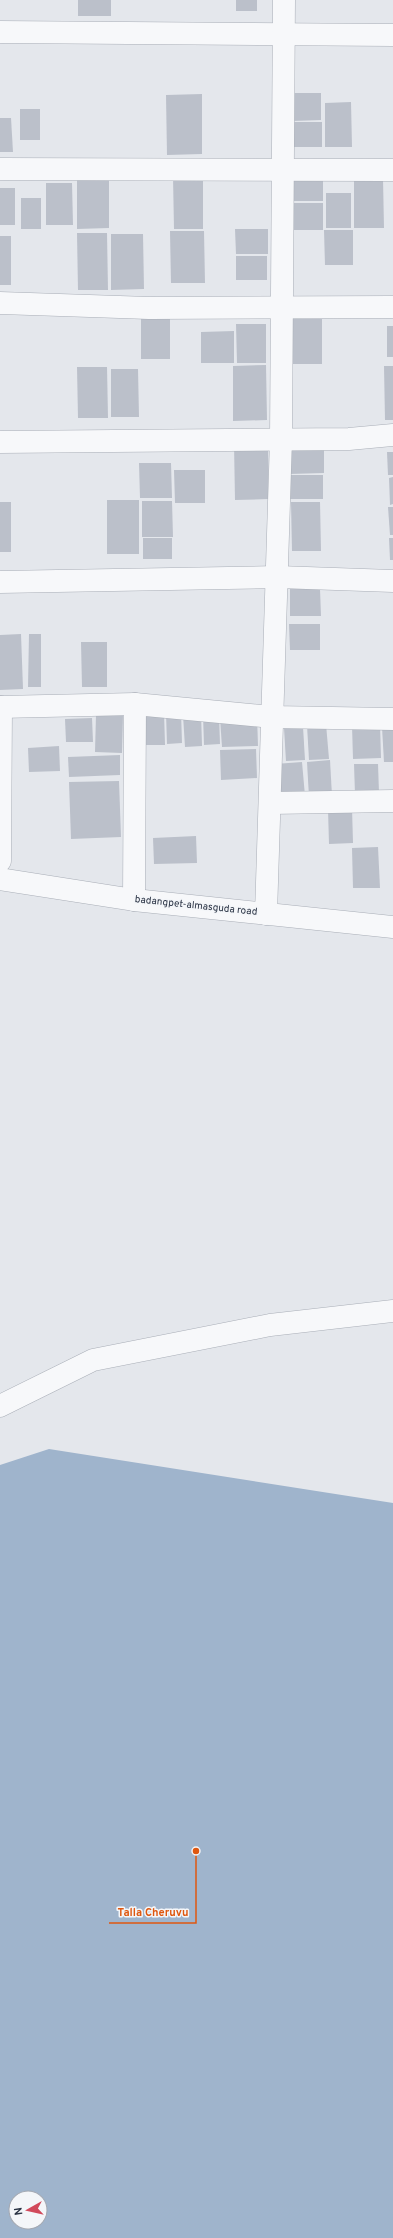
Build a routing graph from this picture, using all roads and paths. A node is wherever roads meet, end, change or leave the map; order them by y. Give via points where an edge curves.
1 (284, 0) edge
2 (0, 32) edge
3 (283, 34) junction
4 (393, 35) edge
5 (0, 169) edge
6 (393, 170) edge
7 (281, 171) junction
8 (0, 303) edge
9 (393, 307) edge
10 (280, 308) junction
11 (393, 435) edge
12 (280, 439) junction
13 (0, 442) edge
14 (278, 577) junction
15 (393, 581) edge
16 (0, 582) edge
17 (136, 704) junction
18 (0, 707) edge
19 (272, 717) junction
20 (393, 719) edge
21 (393, 801) edge
22 (271, 803) junction
23 (0, 861) edge
24 (0, 879) edge
25 (134, 900) junction
26 (266, 914) junction
27 (393, 927) edge
28 (393, 1311) edge
29 (0, 1406) edge

1 - 3 street
2 - 3 street
3 - 4 street
3 - 7 street
5 - 7 street
6 - 7 street
7 - 10 street
8 - 10 street via 149,308
9 - 10 street
10 - 12 street
11 - 12 street via 349,439
12 - 13 street
12 - 14 street
14 - 15 street
14 - 16 street
14 - 19 street
17 - 18 street
17 - 19 street
17 - 25 street
18 - 23 street
19 - 20 street
19 - 22 street
21 - 22 street
22 - 26 street
24 - 25 street, badangpet-almasguda road
25 - 26 street, badangpet-almasguda road
26 - 27 street, badangpet-almasguda road
28 - 29 street via 270,1325 93,1360

